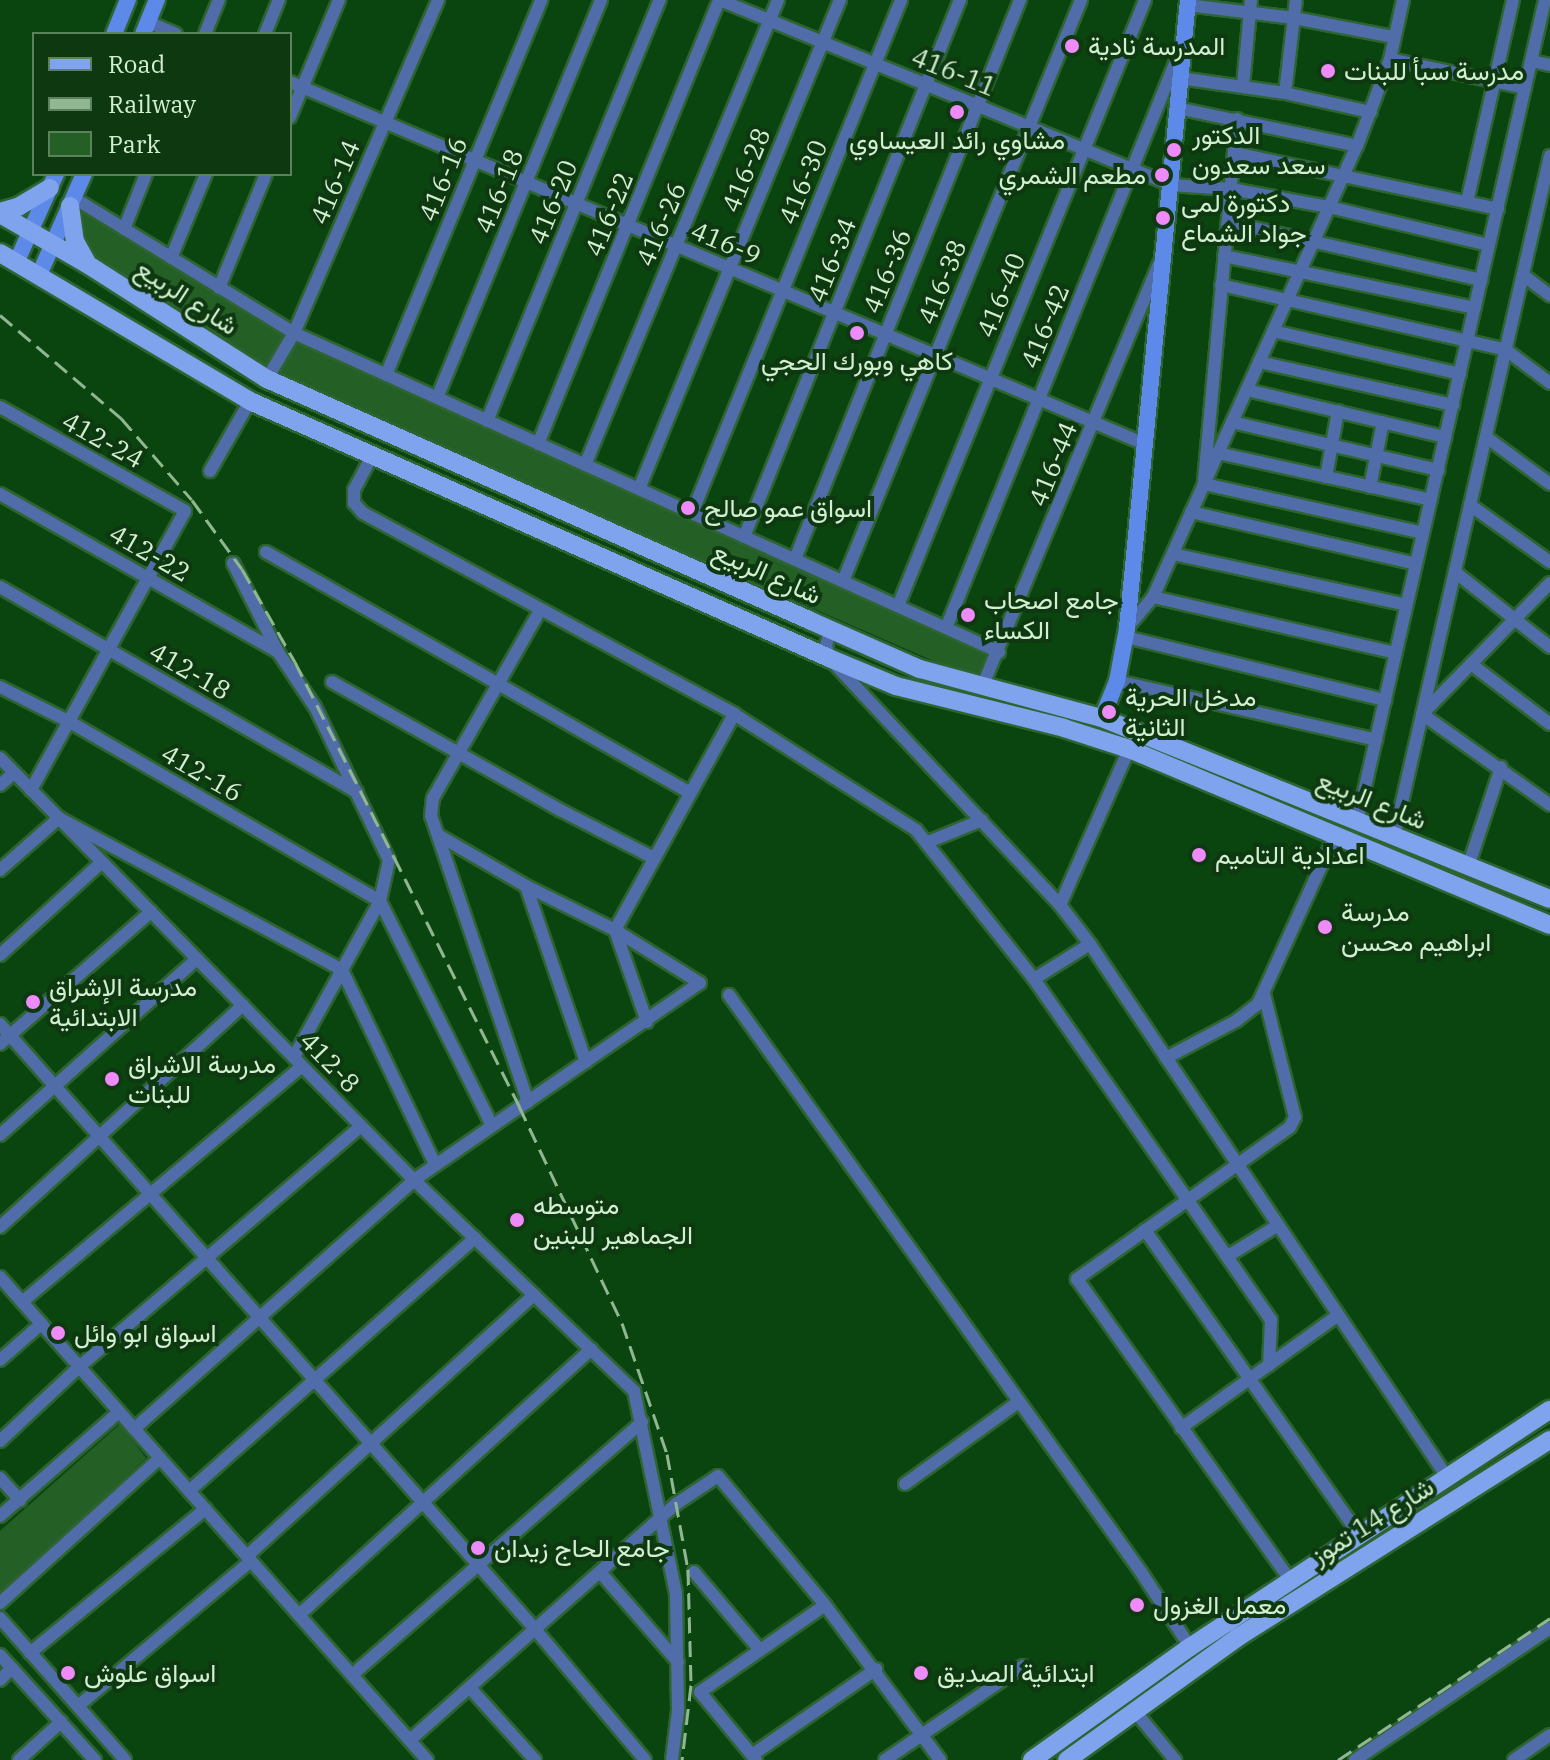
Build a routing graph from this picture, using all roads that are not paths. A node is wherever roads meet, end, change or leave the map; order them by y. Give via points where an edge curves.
1 (128, 0) edge
2 (157, 0) edge
3 (219, 0) edge
4 (279, 0) edge
5 (339, 0) edge
6 (438, 0) edge
7 (541, 0) edge
8 (601, 0) edge
9 (660, 0) edge
10 (720, 0) edge
11 (778, 0) edge
12 (840, 0) edge
13 (901, 0) edge
14 (960, 0) edge
15 (1020, 0) edge
16 (1081, 0) edge
17 (1145, 0) edge
18 (1296, 0) edge
19 (1403, 0) edge
20 (1513, 0) edge
21 (1545, 0) edge
22 (1188, 2) edge
23 (1250, 6) edge
24 (1294, 18) junction
25 (770, 20) junction
26 (145, 28) edge
27 (115, 32) edge
28 (166, 32) edge
29 (206, 32) edge
30 (266, 32) edge
31 (1394, 37) junction
32 (1184, 40) junction
33 (823, 42) junction
34 (1390, 59) junction
35 (1531, 61) junction
36 (875, 63) junction
37 (1550, 65) edge
38 (1180, 78) junction
39 (1493, 83) junction
40 (296, 85) edge
41 (926, 85) junction
42 (1243, 86) junction
43 (1525, 88) junction
44 (1285, 93) junction
45 (292, 106) edge
46 (978, 106) junction
47 (1177, 108) junction
48 (1371, 112) junction
49 (1237, 119) junction
50 (385, 122) junction
51 (1029, 127) junction
52 (1357, 146) junction
53 (1084, 149) junction
54 (1235, 153) junction
55 (1550, 156) edge
56 (475, 160) junction
57 (1132, 169) junction
58 (1344, 174) junction
59 (83, 176) edge
60 (145, 176) edge
61 (205, 176) edge
62 (265, 176) edge
63 (53, 181) edge
64 (526, 182) junction
65 (1170, 185) junction
66 (1231, 189) junction
67 (72, 202) junction
68 (1467, 202) junction
69 (576, 203) junction
70 (1545, 203) edge
71 (1329, 207) junction
72 (1498, 209) junction
73 (0, 213) edge
74 (1228, 222) junction
75 (628, 225) junction
76 (124, 229) junction
77 (31, 231) junction
78 (1314, 241) junction
79 (54, 244) junction
80 (676, 245) junction
81 (1489, 245) junction
82 (1224, 256) junction
83 (1162, 257) junction
84 (8, 258) edge
85 (171, 258) junction
86 (87, 264) junction
87 (730, 268) junction
88 (1301, 270) junction
89 (39, 275) junction
90 (1523, 275) junction
91 (1481, 280) junction
92 (1221, 285) junction
93 (219, 288) junction
94 (783, 290) junction
95 (1550, 295) edge
96 (1288, 299) junction
97 (1475, 308) junction
98 (834, 312) junction
99 (1273, 331) junction
100 (294, 333) junction
101 (886, 334) junction
102 (1467, 341) junction
103 (1506, 350) junction
104 (936, 355) junction
105 (1259, 362) junction
106 (1460, 374) junction
107 (386, 375) junction
108 (990, 378) junction
109 (267, 379) junction
110 (1550, 383) edge
111 (1247, 390) junction
112 (437, 398) junction
113 (1039, 399) junction
114 (250, 401) junction
115 (1453, 405) junction
116 (0, 407) edge
117 (1338, 411) junction
118 (487, 421) junction
119 (1094, 422) junction
120 (1232, 422) junction
121 (1383, 422) junction
122 (1445, 437) junction
123 (1486, 437) junction
124 (538, 444) junction
125 (1145, 444) junction
126 (1331, 445) junction
127 (1218, 453) junction
128 (373, 454) junction
129 (1377, 456) junction
130 (585, 465) junction
131 (1438, 470) junction
132 (210, 471) dead end
133 (1326, 477) junction
134 (1204, 484) junction
135 (1550, 484) edge
136 (1370, 487) junction
137 (639, 489) junction
138 (0, 494) edge
139 (1431, 500) junction
140 (1470, 505) junction
141 (1191, 512) junction
142 (692, 513) junction
143 (1423, 533) junction
144 (744, 537) junction
145 (266, 552) dead end
146 (1173, 554) junction
147 (795, 559) junction
148 (1550, 562) edge
149 (233, 563) dead end
150 (1416, 564) junction
151 (1455, 572) junction
152 (149, 578) junction
153 (843, 581) junction
154 (1550, 583) edge
155 (0, 587) edge
156 (1153, 597) junction
157 (1407, 605) junction
158 (898, 606) junction
159 (539, 612) junction
160 (1514, 621) junction
161 (831, 628) junction
162 (946, 628) junction
163 (1126, 633) junction
164 (1550, 647) edge
165 (109, 650) junction
166 (278, 652) junction
167 (999, 652) junction
168 (1396, 653) junction
169 (829, 658) junction
170 (1471, 664) junction
171 (1117, 681) junction
172 (332, 682) dead end
173 (500, 683) junction
174 (0, 687) edge
175 (982, 687) junction
176 (1385, 700) junction
177 (734, 714) junction
178 (1422, 714) junction
179 (1102, 718) junction
180 (70, 722) junction
181 (1550, 724) edge
182 (1376, 740) junction
183 (1129, 749) junction
184 (461, 752) junction
185 (0, 758) edge
186 (1501, 767) junction
187 (14, 773) junction
188 (0, 785) edge
189 (31, 790) junction
190 (357, 792) junction
191 (690, 793) junction
192 (1550, 805) edge
193 (59, 818) junction
194 (982, 820) junction
195 (1357, 822) junction
196 (438, 835) junction
197 (1335, 836) junction
198 (1394, 837) junction
199 (928, 842) junction
200 (652, 857) junction
201 (102, 862) junction
202 (0, 870) edge
203 (1476, 870) junction
204 (526, 886) junction
205 (1550, 899) edge
206 (380, 901) junction
207 (1060, 905) junction
208 (151, 912) junction
209 (1550, 912) edge
210 (1550, 925) edge
211 (615, 930) junction
212 (1090, 944) junction
213 (0, 955) edge
214 (197, 959) junction
215 (342, 970) junction
216 (1034, 979) junction
217 (1264, 994) junction
218 (729, 995) dead end
219 (243, 1005) junction
220 (647, 1022) junction
221 (0, 1024) edge
222 (5, 1040) edge
223 (1166, 1058) junction
224 (298, 1062) junction
225 (586, 1062) junction
226 (56, 1087) junction
227 (528, 1102) junction
228 (361, 1126) junction
229 (492, 1126) junction
230 (0, 1135) edge
231 (99, 1136) junction
232 (435, 1164) junction
233 (1235, 1165) junction
234 (414, 1180) junction
235 (150, 1193) junction
236 (1188, 1200) junction
237 (1277, 1226) junction
238 (0, 1227) edge
239 (1145, 1230) junction
240 (475, 1238) junction
241 (1228, 1256) junction
242 (207, 1258) junction
243 (0, 1277) edge
244 (534, 1295) junction
245 (22, 1302) junction
246 (1338, 1315) junction
247 (260, 1318) junction
248 (41, 1324) junction
249 (591, 1349) junction
250 (0, 1360) edge
251 (1269, 1365) junction
252 (79, 1367) junction
253 (1249, 1379) junction
254 (315, 1381) junction
255 (1017, 1403) junction
256 (1550, 1410) edge
257 (119, 1412) junction
258 (642, 1422) junction
259 (1550, 1424) edge
260 (1181, 1428) junction
261 (134, 1429) junction
262 (1550, 1440) edge
263 (0, 1441) edge
264 (372, 1444) junction
265 (160, 1458) junction
266 (1447, 1477) junction
267 (0, 1478) edge
268 (905, 1484) dead end
269 (189, 1491) junction
270 (20, 1500) junction
271 (423, 1502) junction
272 (205, 1509) junction
273 (0, 1516) edge
274 (662, 1519) junction
275 (1380, 1522) junction
276 (1359, 1535) junction
277 (249, 1559) junction
278 (480, 1566) junction
279 (600, 1572) junction
280 (694, 1572) dead end
281 (1290, 1580) junction
282 (0, 1603) edge
283 (825, 1605) junction
284 (299, 1615) junction
285 (0, 1618) edge
286 (534, 1628) junction
287 (1550, 1628) edge
288 (1190, 1647) junction
289 (760, 1650) junction
290 (30, 1653) junction
291 (0, 1655) edge
292 (678, 1662) junction
293 (1023, 1666) dead end
294 (12, 1668) junction
295 (876, 1669) junction
296 (352, 1675) junction
297 (0, 1680) edge
298 (470, 1688) junction
299 (78, 1706) junction
300 (1134, 1710) junction
301 (61, 1722) junction
302 (921, 1735) junction
303 (1550, 1735) edge
304 (410, 1740) junction
305 (754, 1758) edge
306 (19, 1760) edge
307 (95, 1760) edge
308 (125, 1760) edge
309 (427, 1760) edge
310 (535, 1760) edge
311 (645, 1760) edge
312 (672, 1760) edge
313 (885, 1760) edge
314 (940, 1760) edge
315 (1032, 1760) edge
316 (1067, 1760) edge
317 (1175, 1760) edge
318 (1355, 1760) edge
319 (1514, 1760) edge

1 - 27 street
2 - 26 street
3 - 29 street
4 - 30 street
5 - 40 street
6 - 50 street, 416-14
7 - 56 street, 416-16
8 - 64 street, 416-18
9 - 69 street, 416-20
10 - 25 street, 416-11
10 - 75 street, 416-22
11 - 25 street, 416-26
12 - 33 street, 416-28
13 - 36 street, 416-30
14 - 41 street, 416-34
15 - 46 street, 416-36
16 - 51 street, 416-38
17 - 53 street, 416-40
18 - 24 street
19 - 31 street
20 - 39 street
21 - 35 street
22 - 23 street
22 - 32 street
23 - 24 street
23 - 42 street
24 - 31 street
24 - 44 street
25 - 33 street, 416-11
25 - 80 street, 416-26
26 - 28 street
31 - 34 street
32 - 38 street
32 - 57 street, 416-42
33 - 36 street, 416-11
33 - 87 street, 416-28
34 - 39 street
34 - 48 street
35 - 37 street
35 - 43 street
36 - 41 street, 416-11
36 - 94 street, 416-30
38 - 42 street
38 - 47 street
39 - 43 street
39 - 68 street
40 - 45 street
40 - 50 street, 416-9
41 - 46 street, 416-11
41 - 98 street, 416-34
42 - 44 street
43 - 72 street
44 - 48 street
46 - 51 street, 416-11
46 - 101 street, 416-36
47 - 49 street
47 - 65 street
48 - 52 street
49 - 52 street
49 - 54 street
50 - 56 street, 416-9
50 - 100 street, 416-14
51 - 53 street, 416-11
51 - 104 street, 416-38
52 - 58 street
53 - 57 street, 416-11
53 - 108 street, 416-40
54 - 58 street
54 - 66 street
55 - 70 street
56 - 64 street, 416-9
56 - 107 street, 416-16
57 - 65 street, 416-11
57 - 113 street, 416-42
58 - 68 street
58 - 71 street
59 - 67 street
60 - 76 street
61 - 85 street
62 - 93 street
63 - 67 street via 60,199
63 - 73 main road via 18,207
63 - 77 street
64 - 69 street, 416-9
64 - 112 street, 416-18
65 - 66 street, 416-11
65 - 83 street
66 - 71 street, 416-11
66 - 74 street
67 - 76 street
67 - 79 street
67 - 86 main road via 75,241
68 - 72 street
69 - 75 street, 416-9
69 - 118 street, 416-20
70 - 90 street
71 - 78 street
71 - 81 street, 416-11
72 - 81 street
73 - 77 main road, شارع الربيع
74 - 78 street
74 - 82 street
75 - 80 street, 416-9
75 - 124 street, 416-22
76 - 85 street
77 - 79 main road, شارع الربيع
77 - 84 street
78 - 88 street
78 - 91 street
79 - 86 main road, شارع الربيع
79 - 89 street
80 - 87 street, 416-9
80 - 130 street, 416-26
81 - 91 street
82 - 88 street
82 - 92 street
83 - 119 street, 416-44
83 - 125 street
84 - 89 main road, شارع الربيع
85 - 93 street
86 - 109 main road, شارع الربيع
87 - 94 street, 416-9
87 - 137 street, 416-28
88 - 96 street
88 - 97 street
89 - 114 main road, شارع الربيع
90 - 95 street
90 - 103 street
91 - 97 street
92 - 96 street
92 - 134 street
93 - 100 street
94 - 98 street, 416-9
94 - 142 street, 416-30
96 - 99 street
96 - 102 street
97 - 102 street
98 - 101 street, 416-9
98 - 144 street, 416-34
99 - 105 street
99 - 106 street
100 - 107 street
100 - 109 street, 416-14
101 - 104 street, 416-9
101 - 147 street, 416-36
102 - 103 street
102 - 106 street
103 - 110 street
103 - 123 street
104 - 108 street, 416-9
104 - 153 street, 416-38
105 - 111 street
105 - 115 street
106 - 115 street
107 - 112 street
108 - 113 street, 416-9
108 - 158 street, 416-40
109 - 161 main road, شارع الربيع
111 - 117 street
111 - 120 street
112 - 118 street
113 - 119 street, 416-9
113 - 162 street, 416-42
114 - 128 main road, شارع الربيع
114 - 132 street
115 - 122 street
116 - 152 street, 412-24 via 185,511
117 - 121 street
117 - 126 street
118 - 124 street
119 - 125 street, 416-9
119 - 167 street, 416-44
120 - 126 street
120 - 127 street
121 - 122 street
121 - 129 street
122 - 131 street
123 - 135 street
123 - 140 street
124 - 130 street
125 - 163 street
126 - 129 street
126 - 133 street
127 - 133 street
127 - 134 street
128 - 159 street via 354,490 354,503 363,513
128 - 169 main road, شارع الربيع
129 - 131 street
129 - 136 street
130 - 137 street
131 - 139 street
133 - 136 street
134 - 141 street
134 - 143 street
136 - 139 street
137 - 142 street
138 - 152 street, 412-22
139 - 143 street
140 - 148 street
140 - 151 street
141 - 146 street
141 - 150 street
142 - 144 street
143 - 150 street
144 - 147 street
145 - 173 street
146 - 156 street
146 - 157 street
147 - 153 street
149 - 166 street
150 - 157 street
151 - 160 street
151 - 178 street
152 - 165 street
152 - 166 street, 412-22
153 - 158 street
154 - 160 street
155 - 165 street, 412-18
156 - 163 street
156 - 168 street
157 - 168 street
158 - 162 street
159 - 173 street
159 - 177 street
160 - 164 street
160 - 170 street
161 - 169 street
161 - 175 main road, شارع الربيع via 920,669
162 - 167 street
163 - 171 street
163 - 176 street
165 - 180 street
165 - 190 street, 412-18
166 - 190 street via 315,707
167 - 175 street, 416-44
168 - 176 street
169 - 183 main road, شارع الربيع via 896,686
169 - 194 street
170 - 178 street
170 - 181 street
171 - 179 street
171 - 182 street
172 - 184 street
173 - 184 street
173 - 191 street
174 - 180 street, 412-16
175 - 179 main road, شارع الربيع
176 - 182 street
177 - 191 street
177 - 199 street via 905,821
178 - 186 street
178 - 198 street
179 - 195 main road, شارع الربيع
180 - 189 street
180 - 206 street, 412-16
182 - 195 street
183 - 197 main road, شارع الربيع
183 - 207 street
184 - 196 street via 433,798 431,816
184 - 200 street
185 - 187 street, 412-8
186 - 192 street
186 - 203 street
187 - 188 street
187 - 189 street, 412-8
189 - 193 street, 412-8
190 - 206 street via 388,854
191 - 200 street
193 - 201 street, 412-8
193 - 202 street
193 - 215 street
194 - 199 street
194 - 207 street
195 - 198 main road, شارع الربيع
196 - 204 street
196 - 227 street
197 - 210 main road, شارع الربيع
197 - 217 street
198 - 203 main road, شارع الربيع
199 - 216 street
200 - 211 street
201 - 208 street, 412-8
201 - 213 street
203 - 205 main road, شارع الربيع
203 - 209 main road
204 - 211 street
204 - 225 street
206 - 215 street
206 - 229 street
207 - 212 street
208 - 214 street, 412-8
208 - 222 street
211 - 220 street
211 - 220 street via 700,983
212 - 216 street
212 - 223 street
214 - 219 street, 412-8
214 - 226 street
215 - 224 street
215 - 232 street
216 - 236 street
217 - 223 street via 1246,1015
217 - 233 street via 1295,1117 1290,1127
218 - 255 street
219 - 224 street, 412-8
219 - 231 street
220 - 225 street
221 - 222 street
222 - 226 street
223 - 233 street
224 - 228 street, 412-8
224 - 235 street
225 - 227 street
226 - 230 street
226 - 231 street
227 - 229 street
228 - 234 street, 412-8
228 - 242 street
229 - 232 street
231 - 235 street
231 - 238 street
232 - 234 street
233 - 236 street
233 - 237 street
234 - 240 street, 412-8
234 - 247 street
235 - 242 street
235 - 245 street
236 - 239 street
236 - 241 street
237 - 241 street
237 - 246 street
239 - 253 street
239 - 260 street via 1077,1279
240 - 244 street, 412-8
240 - 254 street
241 - 251 street via 1271,1320
242 - 247 street
242 - 252 street
243 - 245 street
244 - 249 street, 412-8
244 - 264 street
245 - 248 street
246 - 251 street
246 - 266 street
247 - 254 street
247 - 261 street
248 - 250 street
248 - 252 street
249 - 258 street, 412-8 via 634,1391
249 - 271 street
251 - 253 street
252 - 257 street
252 - 263 street
253 - 260 street
253 - 276 street
254 - 264 street
254 - 269 street
255 - 268 street
255 - 288 street
256 - 266 main road, شارع 14 تموز
257 - 261 street
257 - 270 street
258 - 274 street
258 - 278 street
259 - 275 main road via 1440,1499
260 - 281 street
261 - 265 street
262 - 300 main road, شارع 14 تموز via 1238,1637
264 - 271 street
264 - 277 street
265 - 269 street
265 - 282 street
266 - 275 main road, شارع 14 تموز
267 - 270 street
269 - 272 street
270 - 273 street
271 - 278 street
271 - 284 street
272 - 277 street
272 - 290 street
274 - 279 street
274 - 283 street via 718,1476
274 - 292 street via 676,1594
275 - 276 main road, شارع 14 تموز
276 - 281 main road, شارع 14 تموز
277 - 284 street
277 - 299 street
278 - 286 street
278 - 296 street
279 - 286 street
279 - 292 street
280 - 289 street
281 - 288 main road, شارع 14 تموز
283 - 289 street
283 - 295 street
284 - 296 street
285 - 290 street
286 - 298 street
286 - 311 street
287 - 318 street
288 - 315 main road, شارع 14 تموز
289 - 305 street via 700,1692
290 - 299 street
291 - 294 street
292 - 312 street
293 - 302 street
294 - 297 street
294 - 301 street
295 - 302 street
295 - 305 street
296 - 304 street
298 - 304 street
298 - 310 street
299 - 308 street
300 - 316 main road, شارع 14 تموز
300 - 317 street
301 - 306 street
301 - 307 street
302 - 313 street
302 - 314 street
303 - 319 street
304 - 309 street

